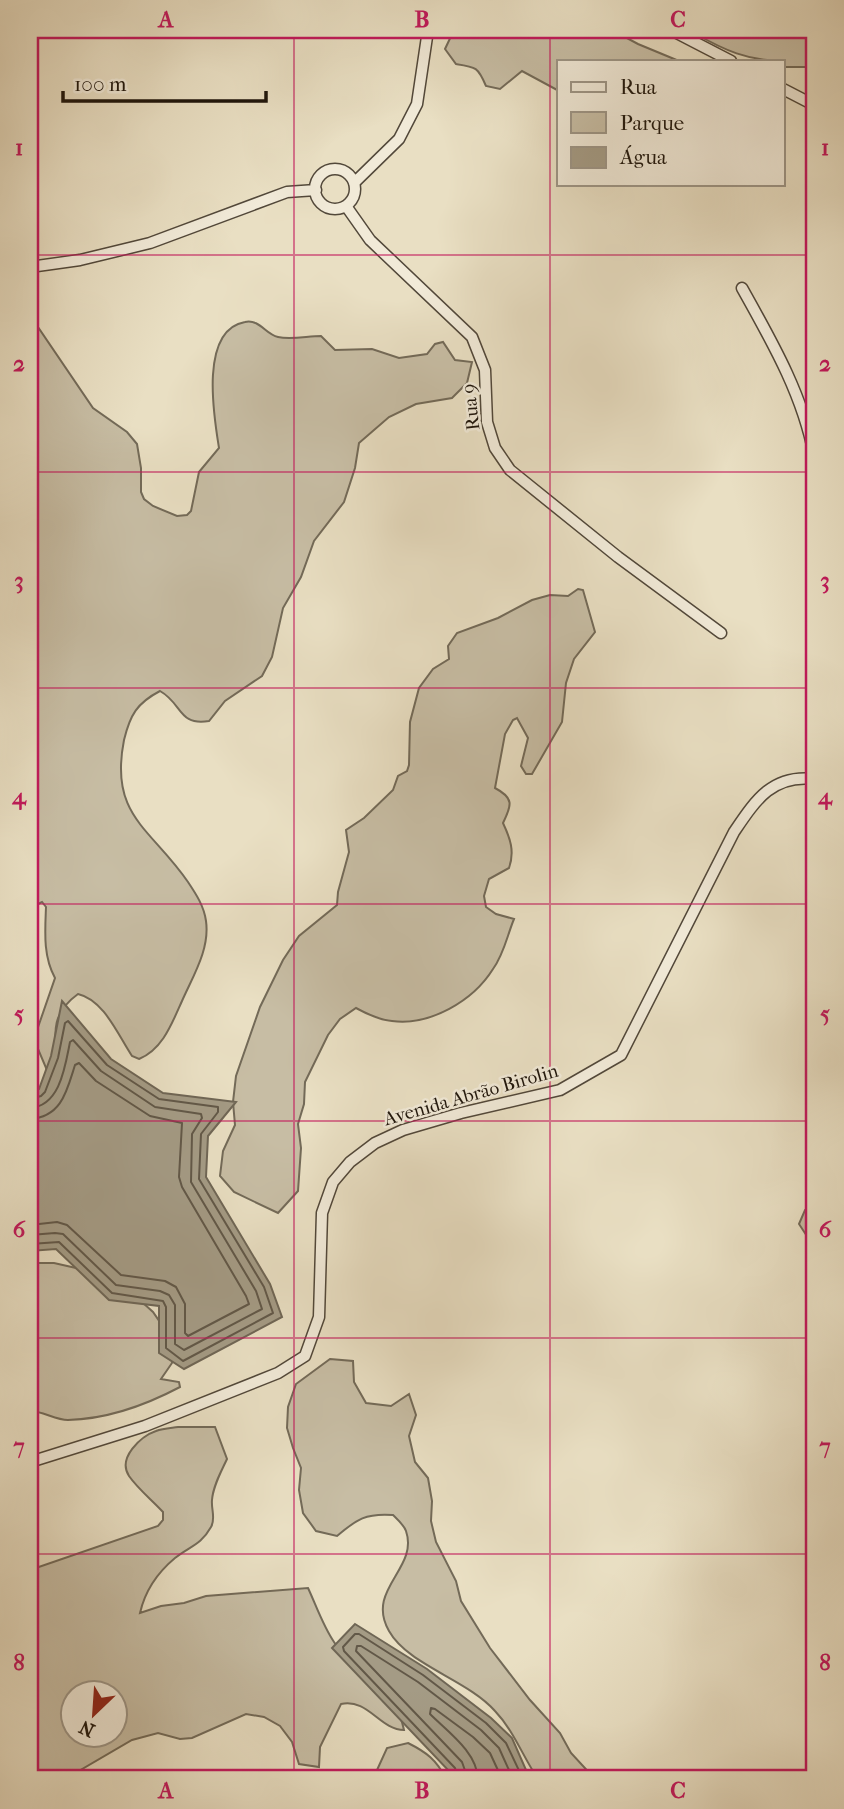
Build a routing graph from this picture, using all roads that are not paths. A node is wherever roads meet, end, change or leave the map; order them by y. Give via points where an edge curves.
1 (428, 30) edge
2 (671, 30) edge
3 (729, 60) edge
4 (784, 90) edge
5 (814, 105) edge
6 (354, 183) junction
7 (316, 190) junction
8 (346, 206) junction
9 (30, 267) edge
10 (742, 288) dead end
11 (814, 455) edge
12 (721, 633) dead end
13 (814, 779) edge
14 (30, 1462) edge

1 - 6 street via 416,104 399,139
2 - 3 street
4 - 5 street
6 - 7 street via 346,172 334,169 322,174
6 - 8 street via 354,196
7 - 8 street via 326,207
7 - 9 street via 287,192 150,243
8 - 12 street, Rua 9 via 370,240 472,337 485,370 487,422 495,448 510,470
10 - 11 street via 791,383
13 - 14 street, Avenida Abrão Birolin via 780,781 749,810 621,1055 560,1090 403,1130 350,1162 333,1182 322,1213 318,1317 305,1356 278,1373 145,1426

